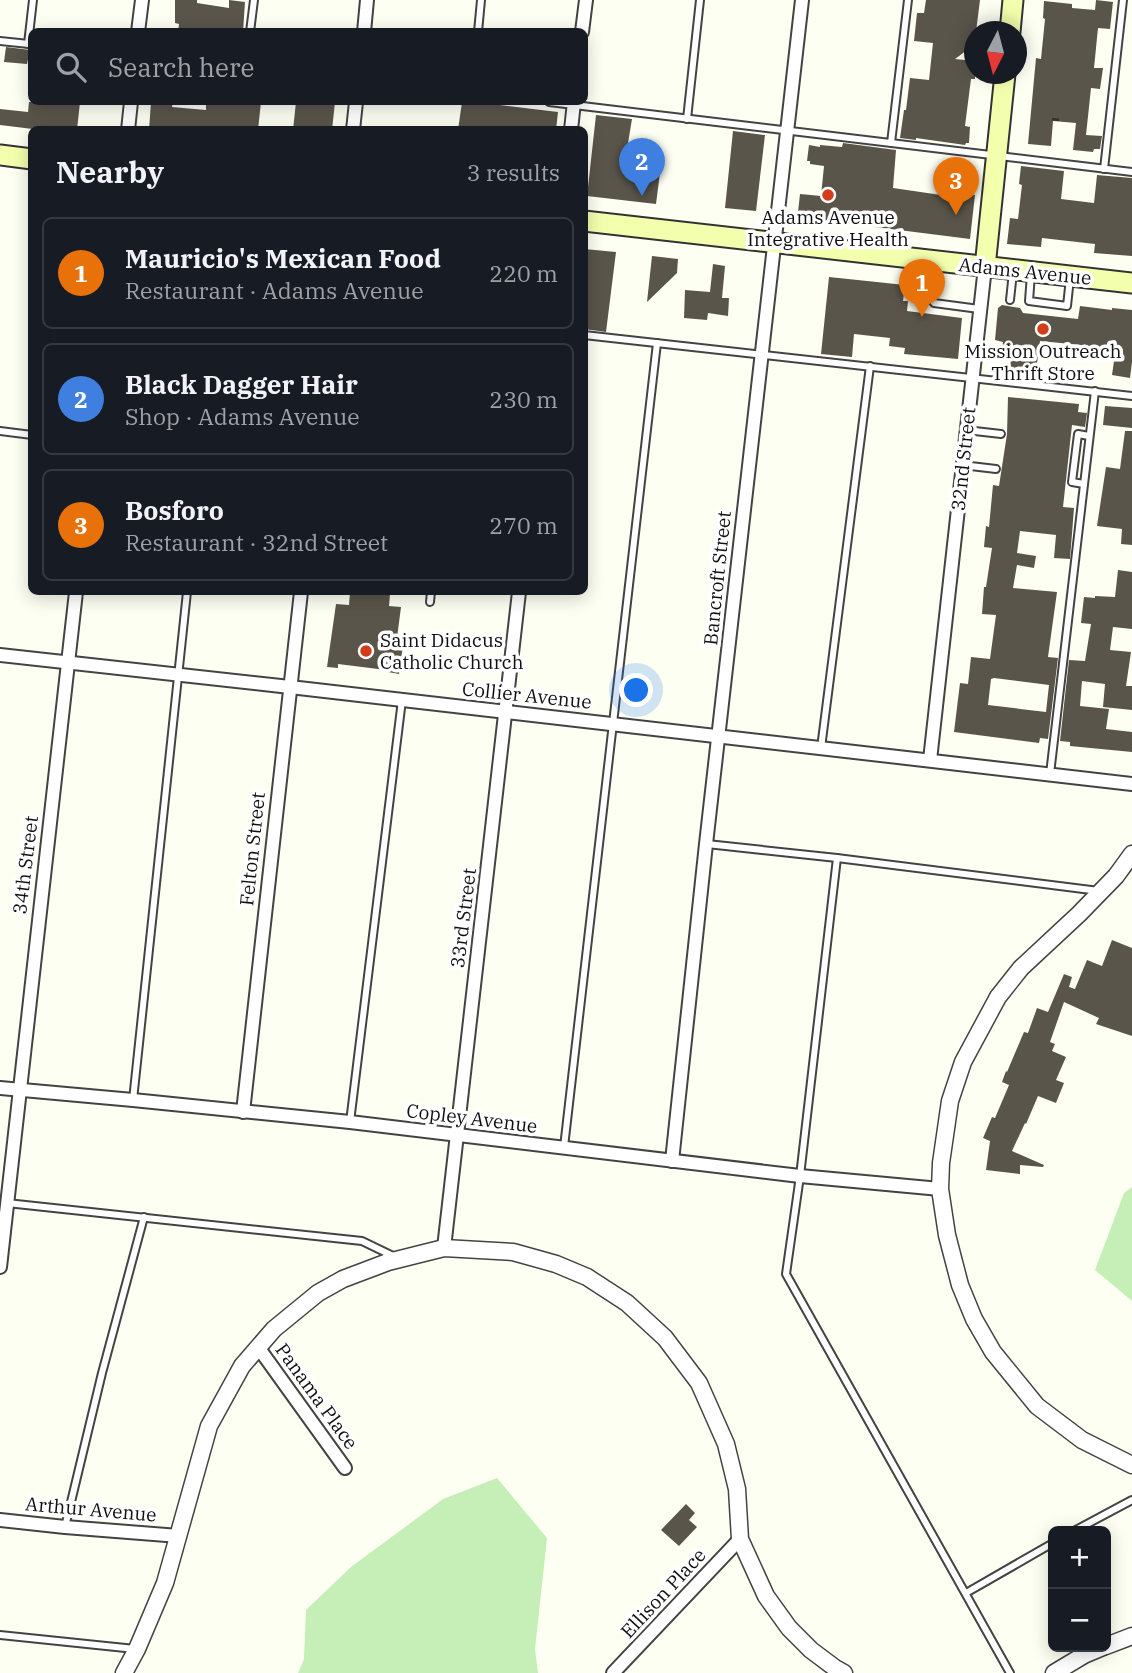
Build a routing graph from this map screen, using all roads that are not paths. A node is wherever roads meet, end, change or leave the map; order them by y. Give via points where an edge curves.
1 (33, 0) edge
2 (142, 0) edge
3 (254, 0) edge
4 (367, 0) edge
5 (481, 0) edge
6 (586, 0) edge
7 (700, 0) edge
8 (802, 0) edge
9 (908, 0) edge
10 (1013, 0) edge
11 (1123, 0) edge
12 (1011, 21) edge
13 (31, 28) edge
14 (138, 28) edge
15 (250, 28) edge
16 (364, 28) edge
17 (478, 28) edge
18 (582, 28) edge
19 (0, 41) edge
20 (28, 44) edge
21 (1004, 84) edge
22 (131, 105) edge
23 (356, 105) edge
24 (574, 105) edge
25 (588, 105) edge
26 (687, 119) junction
27 (128, 126) edge
28 (353, 126) edge
29 (571, 126) edge
30 (788, 131) junction
31 (891, 143) junction
32 (0, 155) edge
33 (996, 155) junction
34 (28, 158) edge
35 (1104, 169) junction
36 (1132, 172) edge
37 (588, 221) edge
38 (775, 242) junction
39 (933, 261) junction
40 (985, 267) junction
41 (1022, 271) junction
42 (1070, 276) junction
43 (1132, 283) edge
44 (1010, 300) dead end
45 (979, 310) junction
46 (588, 334) edge
47 (657, 342) junction
48 (762, 354) junction
49 (870, 366) junction
50 (972, 378) junction
51 (1094, 391) junction
52 (1132, 396) edge
53 (966, 430) junction
54 (0, 431) edge
55 (28, 434) edge
56 (1001, 434) dead end
57 (1089, 436) junction
58 (962, 466) junction
59 (996, 469) dead end
60 (1084, 484) junction
61 (76, 595) edge
62 (187, 595) edge
63 (300, 595) edge
64 (431, 595) edge
65 (519, 595) edge
66 (430, 602) dead end
67 (0, 655) edge
68 (68, 662) junction
69 (178, 676) junction
70 (290, 687) junction
71 (402, 700) junction
72 (507, 712) junction
73 (614, 724) junction
74 (719, 737) junction
75 (821, 748) junction
76 (930, 760) junction
77 (1050, 774) junction
78 (1132, 784) edge
79 (706, 844) junction
80 (1132, 854) edge
81 (837, 858) junction
82 (1101, 891) junction
83 (0, 1088) edge
84 (19, 1090) junction
85 (133, 1100) junction
86 (243, 1112) junction
87 (350, 1122) junction
88 (456, 1135) junction
89 (564, 1148) junction
90 (671, 1161) junction
91 (800, 1176) junction
92 (940, 1189) junction
93 (7, 1202) junction
94 (144, 1217) junction
95 (444, 1248) junction
96 (397, 1259) junction
97 (0, 1267) edge
98 (258, 1347) junction
99 (1132, 1465) edge
100 (345, 1468) dead end
101 (1132, 1500) edge
102 (0, 1520) edge
103 (1083, 1526) edge
104 (65, 1527) junction
105 (179, 1536) junction
106 (740, 1539) junction
107 (1048, 1546) edge
108 (966, 1593) junction
109 (0, 1635) edge
110 (1132, 1636) edge
111 (1111, 1644) edge
112 (137, 1649) junction
113 (1091, 1652) edge
114 (124, 1673) edge
115 (613, 1673) edge
116 (844, 1673) edge
117 (1010, 1673) edge
118 (1054, 1673) edge

1 - 13 lane
2 - 14 street
3 - 15 lane
4 - 16 street
5 - 17 lane
6 - 18 street
7 - 26 lane
8 - 30 street, Bancroft Street
9 - 31 lane
10 - 12 main road
11 - 35 lane
19 - 20 lane
21 - 33 main road, 32nd Street
22 - 27 street
23 - 28 street
24 - 29 street
25 - 26 lane
26 - 30 lane
30 - 31 lane
30 - 38 street, Bancroft Street
31 - 33 lane
32 - 34 main road
33 - 35 lane
33 - 40 main road, 32nd Street
35 - 36 lane
37 - 38 main road, Adams Avenue
38 - 39 main road, Adams Avenue
38 - 48 street, Bancroft Street
39 - 40 main road, Adams Avenue
39 - 45 lane via 929,295 934,303
40 - 41 main road, Adams Avenue
40 - 45 street, 32nd Street
41 - 42 main road, Adams Avenue
41 - 42 lane via 1029,301 1067,306
41 - 44 lane
42 - 43 main road, Adams Avenue
45 - 50 street, 32nd Street
46 - 47 lane
47 - 48 lane
47 - 73 lane
48 - 49 lane
48 - 74 street, Bancroft Street
49 - 50 lane
49 - 75 lane
50 - 51 lane
50 - 53 street, 32nd Street
51 - 52 lane
51 - 57 lane
53 - 56 lane
53 - 58 street, 32nd Street
54 - 55 lane
57 - 60 lane
57 - 60 lane via 1078,434 1072,482
58 - 59 lane
58 - 76 street, 32nd Street
60 - 77 lane
61 - 68 street, 34th Street
62 - 69 lane
63 - 70 street, Felton Street
64 - 66 lane
65 - 72 street, 33rd Street
67 - 68 street, Collier Avenue
68 - 69 street, Collier Avenue
68 - 84 street, 34th Street
69 - 70 street, Collier Avenue
69 - 85 lane
70 - 71 street, Collier Avenue
70 - 86 street, Felton Street
71 - 72 street, Collier Avenue
71 - 87 lane
72 - 73 street, Collier Avenue
72 - 88 street, 33rd Street
73 - 74 street, Collier Avenue
73 - 89 lane
74 - 75 street, Collier Avenue
74 - 79 street, Bancroft Street
75 - 76 street, Collier Avenue
76 - 77 street, Collier Avenue
77 - 78 street, Collier Avenue
79 - 81 lane
79 - 90 street, Bancroft Street
80 - 82 street
81 - 82 lane
81 - 91 lane
82 - 92 street via 1021,968 998,997 963,1062 950,1101
83 - 84 street, Copley Avenue
84 - 85 street, Copley Avenue
84 - 93 street, 34th Street
85 - 86 street, Copley Avenue
86 - 87 street, Copley Avenue
87 - 88 street, Copley Avenue
88 - 89 street, Copley Avenue
88 - 95 street, 33rd Street
89 - 90 street, Copley Avenue
90 - 91 street, Copley Avenue
91 - 92 street, Copley Avenue
91 - 108 lane via 786,1274
92 - 99 street via 960,1284 993,1352 1037,1406 1082,1440
93 - 94 lane
93 - 97 street, 34th Street
94 - 96 lane via 362,1241
94 - 104 lane
95 - 96 street
95 - 106 street via 513,1252 556,1264 587,1277 627,1303 665,1338 699,1383 726,1444 737,1489
96 - 98 street via 318,1293
98 - 100 street, Panama Place
98 - 105 street via 242,1366 209,1426
101 - 103 lane
102 - 104 street, Arthur Avenue
104 - 105 street, Arthur Avenue
105 - 112 street via 165,1584
106 - 115 street, Ellison Place
106 - 116 street via 766,1596 789,1628
107 - 108 lane
108 - 117 lane
109 - 112 lane
110 - 111 street
112 - 114 street
113 - 118 street

